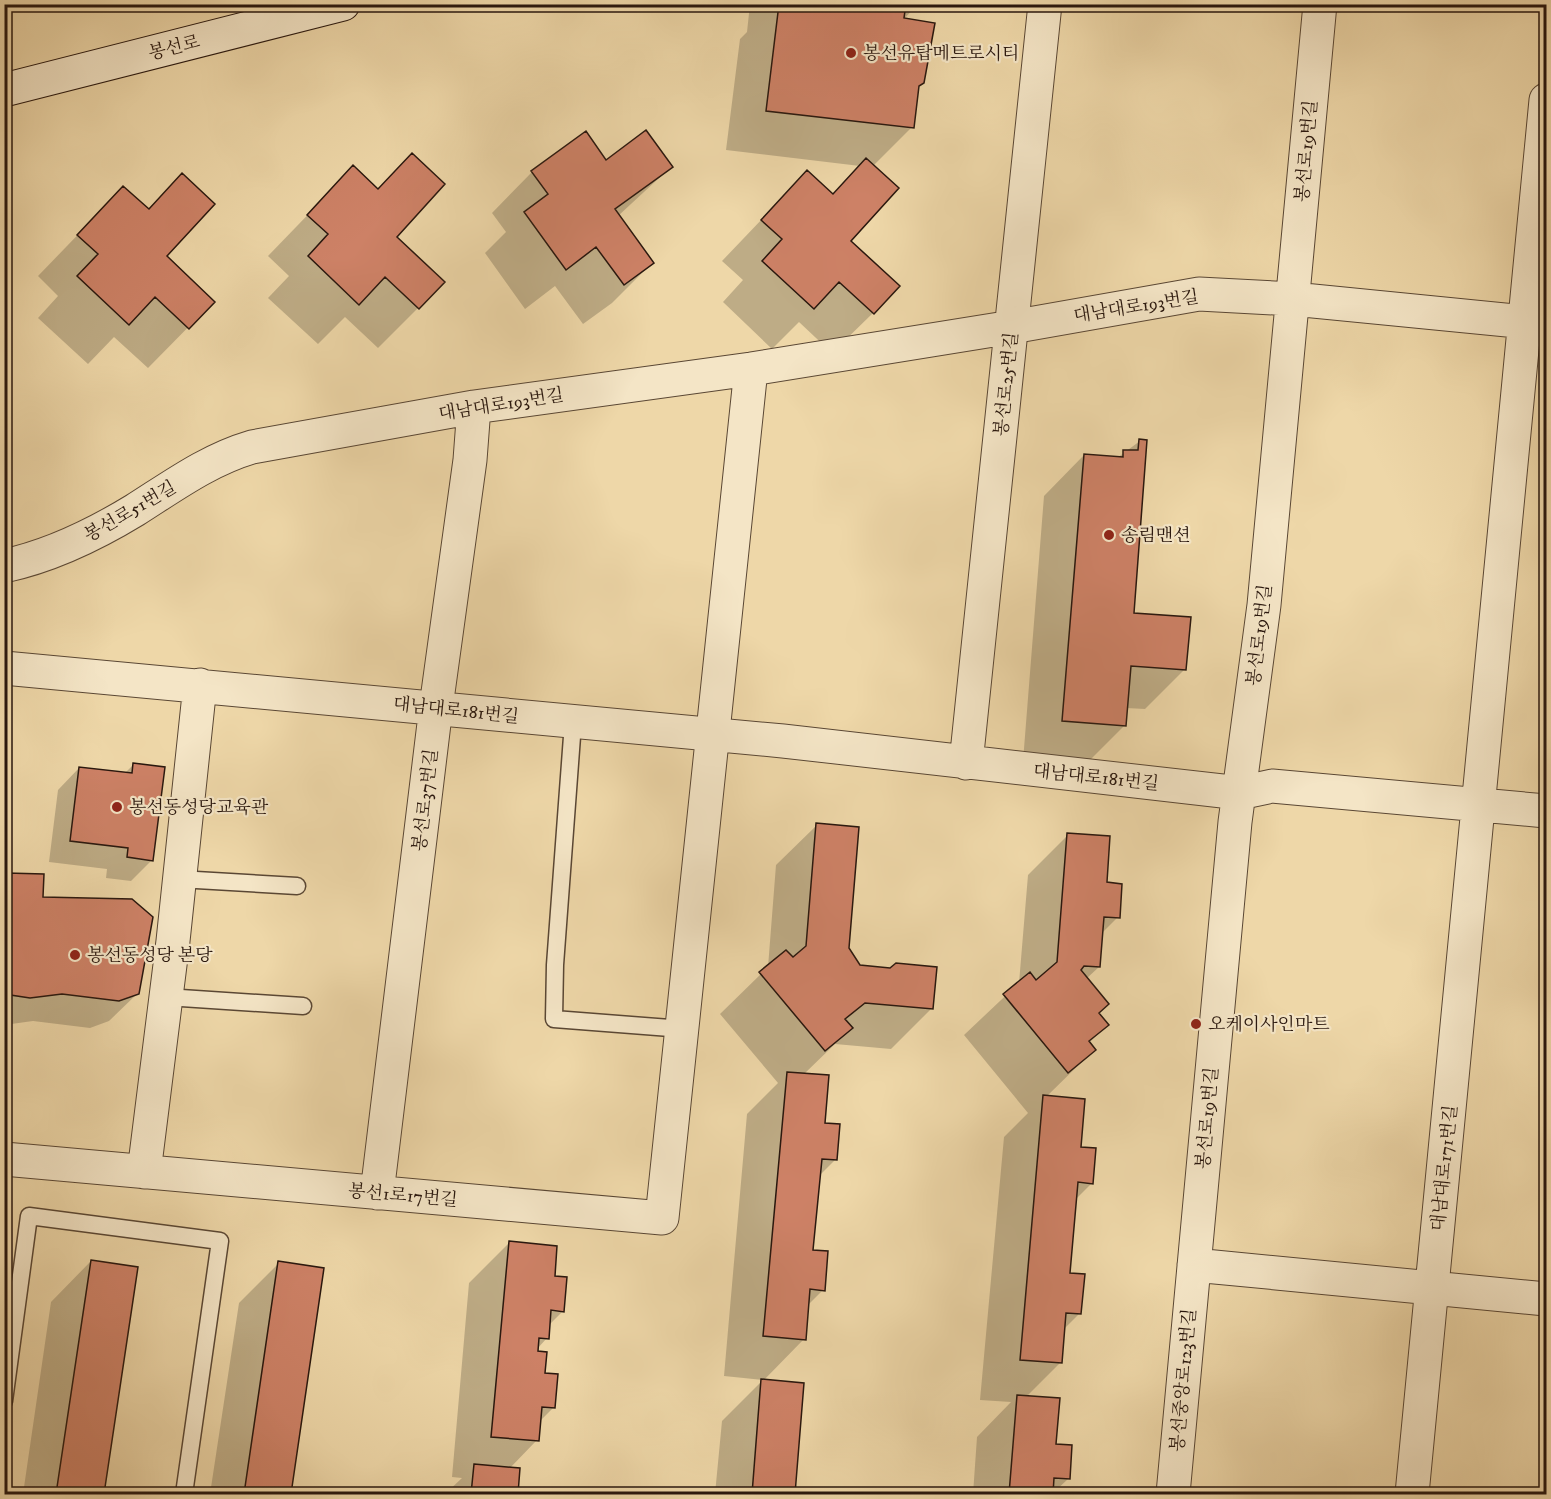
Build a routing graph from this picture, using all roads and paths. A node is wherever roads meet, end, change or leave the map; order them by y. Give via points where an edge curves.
1 (343, 4) edge
2 (1045, 4) edge
3 (1320, 4) edge
4 (4, 90) edge
5 (1546, 100) edge
6 (1293, 299) junction
7 (1536, 323) edge
8 (1012, 327) junction
9 (751, 369) junction
10 (474, 407) junction
11 (252, 447) joint
12 (4, 566) edge
13 (4, 669) edge
14 (200, 685) junction
15 (436, 707) junction
16 (573, 723) junction
17 (712, 735) junction
18 (966, 763) junction
19 (1240, 793) junction
20 (1480, 805) junction
21 (1546, 811) edge
22 (179, 879) junction
23 (297, 886) dead end
24 (166, 997) junction
25 (303, 1006) dead end
26 (683, 1029) junction
27 (4, 1159) edge
28 (144, 1172) junction
29 (377, 1193) junction
30 (1194, 1265) junction
31 (1433, 1288) junction
32 (1546, 1299) edge
33 (4, 1401) edge
34 (184, 1494) edge
35 (1173, 1494) edge
36 (1412, 1494) edge

1 - 4 street, 봉선로
2 - 8 street, 봉선로25번길
3 - 6 street, 봉선로19번길
5 - 7 street
6 - 7 street, 대남대로193번길
6 - 8 street, 대남대로193번길 via 1199,294
6 - 19 street, 봉선로19번길 via 1264,605
7 - 20 street via 1503,556
8 - 9 street, 대남대로193번길
8 - 18 street, 봉선로25번길
9 - 10 street, 대남대로193번길
9 - 17 street
10 - 11 street, 대남대로193번길
10 - 15 street, 봉선로37번길
11 - 12 street, 봉선로51번길 via 207,464 83,539
13 - 14 street, 대남대로181번길
14 - 15 street, 대남대로181번길
14 - 22 street
15 - 16 street, 대남대로181번길
15 - 29 street, 봉선로37번길
16 - 17 street, 대남대로181번길
16 - 26 lane via 554,1019
17 - 18 street, 대남대로181번길
17 - 26 street
18 - 19 street, 대남대로181번길
19 - 20 street, 대남대로181번길 via 1272,786
19 - 30 street, 봉선로19번길
20 - 21 street, 대남대로181번길
20 - 31 street, 대남대로171번길
22 - 23 lane
22 - 24 street
24 - 25 lane
24 - 28 street
26 - 29 street, 봉선1로17번길 via 662,1218
27 - 28 street, 봉선1로17번길
28 - 29 street, 봉선1로17번길
30 - 31 street
30 - 35 street, 봉선중앙로123번길
31 - 32 street
31 - 36 street, 대남대로171번길
33 - 34 lane via 29,1216 220,1241

